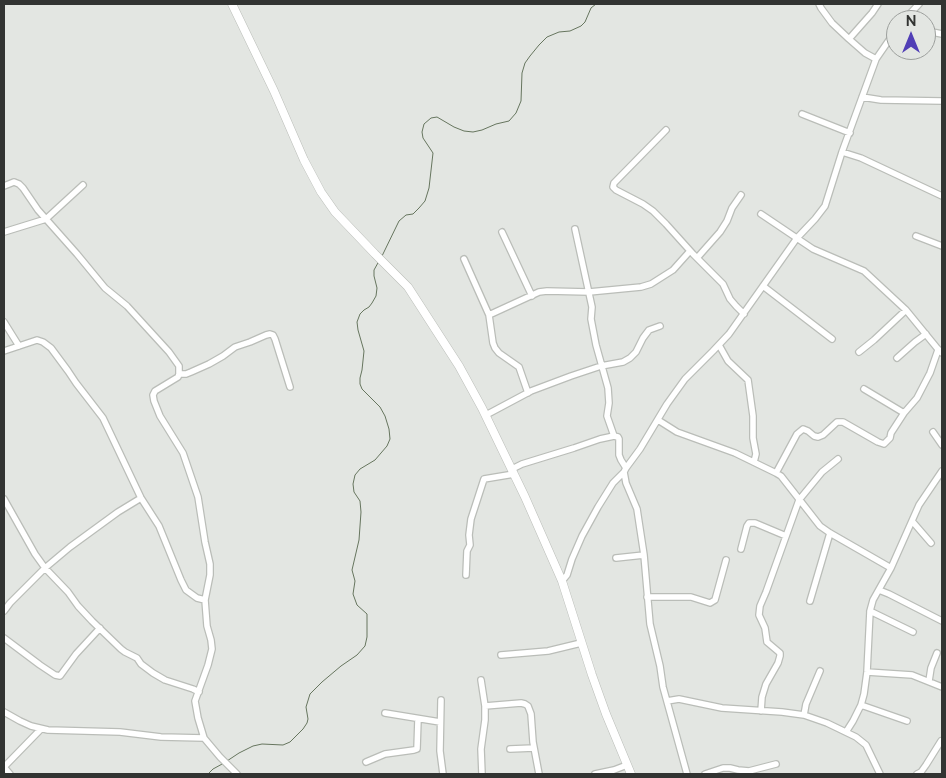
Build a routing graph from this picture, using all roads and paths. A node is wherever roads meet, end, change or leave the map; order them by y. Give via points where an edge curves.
1 (232, 4) edge
2 (819, 4) edge
3 (878, 4) edge
4 (849, 39) junction
5 (886, 44) edge
6 (876, 59) junction
7 (862, 97) junction
8 (942, 101) edge
9 (802, 114) dead end
10 (666, 130) dead end
11 (850, 133) junction
12 (842, 152) junction
13 (83, 185) dead end
14 (4, 186) edge
15 (741, 195) dead end
16 (942, 196) edge
17 (761, 214) dead end
18 (46, 219) junction
19 (575, 229) dead end
20 (4, 232) edge
21 (502, 232) dead end
22 (916, 236) dead end
23 (797, 238) junction
24 (942, 246) edge
25 (690, 251) junction
26 (697, 258) junction
27 (464, 259) dead end
28 (763, 286) junction
29 (588, 292) junction
30 (532, 296) junction
31 (906, 310) junction
32 (744, 314) junction
33 (489, 316) junction
34 (4, 322) edge
35 (660, 326) dead end
36 (926, 334) junction
37 (832, 339) dead end
38 (719, 345) junction
39 (19, 346) junction
40 (4, 351) edge
41 (940, 351) edge
42 (858, 352) dead end
43 (897, 358) dead end
44 (601, 366) junction
45 (179, 374) junction
46 (290, 387) dead end
47 (864, 389) dead end
48 (528, 393) junction
49 (904, 413) junction
50 (486, 415) junction
51 (658, 420) junction
52 (933, 432) dead end
53 (614, 436) junction
54 (942, 445) edge
55 (838, 459) dead end
56 (754, 462) junction
57 (625, 470) junction
58 (942, 471) edge
59 (513, 472) junction
60 (776, 473) junction
61 (141, 498) junction
62 (4, 499) edge
63 (799, 500) junction
64 (6, 509) edge
65 (912, 521) junction
66 (830, 533) junction
67 (786, 536) junction
68 (931, 543) dead end
69 (741, 548) dead end
70 (644, 555) junction
71 (616, 558) dead end
72 (726, 560) dead end
73 (45, 568) junction
74 (891, 568) junction
75 (466, 575) dead end
76 (562, 581) junction
77 (878, 590) junction
78 (647, 596) junction
79 (204, 600) junction
80 (810, 600) dead end
81 (4, 611) edge
82 (870, 611) junction
83 (942, 621) edge
84 (100, 628) junction
85 (913, 632) dead end
86 (4, 638) edge
87 (581, 643) junction
88 (937, 653) dead end
89 (502, 655) dead end
90 (820, 671) dead end
91 (867, 672) junction
92 (481, 680) dead end
93 (929, 681) junction
94 (942, 687) edge
95 (198, 692) junction
96 (440, 700) dead end
97 (667, 701) junction
98 (861, 705) junction
99 (485, 706) junction
100 (761, 711) junction
101 (4, 712) edge
102 (385, 713) dead end
103 (804, 715) junction
104 (418, 718) junction
105 (907, 721) dead end
106 (440, 722) junction
107 (41, 729) junction
108 (846, 732) junction
109 (204, 738) junction
110 (941, 740) edge
111 (534, 748) junction
112 (510, 749) dead end
113 (366, 762) dead end
114 (776, 764) dead end
115 (627, 765) junction
116 (10, 774) edge
117 (237, 774) edge
118 (443, 774) edge
119 (482, 774) edge
120 (539, 774) edge
121 (595, 774) edge
122 (631, 774) edge
123 (687, 774) edge
124 (705, 774) edge
125 (880, 774) edge
126 (917, 774) edge

1 - 50 main road via 321,192 335,212 408,287
2 - 4 street
3 - 4 street
4 - 6 street
5 - 6 street
6 - 7 street
7 - 8 street
7 - 11 street
9 - 11 street
10 - 25 street via 613,186 653,211
11 - 12 street
12 - 16 street
12 - 23 street via 825,206
13 - 18 street
14 - 18 street via 14,182 19,184
15 - 26 street via 720,232
17 - 23 street
18 - 20 street
18 - 45 street via 104,288 126,306 176,360
19 - 29 street
21 - 30 street
22 - 24 street
23 - 28 street
23 - 31 street via 864,271
25 - 26 street
25 - 29 street via 672,270 651,284
26 - 32 street via 723,284 730,299
27 - 33 street
28 - 32 street
28 - 37 street
29 - 30 street via 547,291
29 - 44 street
30 - 33 street
31 - 36 street
31 - 42 street
32 - 38 street
33 - 48 street via 495,348 519,367
34 - 39 street
35 - 44 street via 649,330 630,358
36 - 41 street
36 - 43 street
38 - 51 street via 684,379
38 - 56 street via 728,361 748,380 756,454
39 - 40 street
39 - 61 street via 37,340 51,348 103,418
41 - 49 street via 917,398
44 - 48 street
44 - 53 street via 608,388 607,416
45 - 46 street via 191,372 235,347 270,334 275,339
45 - 79 street via 153,395 160,416 183,453 198,497 210,564
47 - 49 street
48 - 50 street
49 - 60 street via 884,444 843,422 837,422 818,436 803,429
50 - 59 main road
51 - 56 street via 677,432
51 - 57 street
52 - 54 street
53 - 57 street via 619,439 619,455
53 - 59 street via 522,464
55 - 63 street via 822,472
56 - 60 street
57 - 70 street via 626,483 637,509
57 - 76 street via 613,482 598,507
58 - 65 street
59 - 75 street via 484,479 471,519
59 - 76 main road
60 - 63 street
61 - 73 street via 86,534
61 - 79 street via 158,526 186,590
62 - 64 street
63 - 66 street
63 - 67 street
64 - 73 street
65 - 68 street
65 - 74 street
66 - 74 street
66 - 80 street
67 - 69 street via 749,524
67 - 100 street via 759,611 767,642 780,656 766,684
70 - 71 street
70 - 78 street
72 - 78 street via 714,600 710,603 690,598
73 - 81 street
73 - 84 street
74 - 77 street
76 - 87 main road
77 - 82 street
77 - 83 street
78 - 97 street
79 - 95 street via 212,649
82 - 85 street
82 - 91 street
84 - 86 street via 60,676
84 - 95 street via 120,649 137,658 153,673
87 - 89 street via 548,651
87 - 115 main road
88 - 93 street
90 - 103 street
91 - 93 street via 906,674
91 - 98 street
92 - 99 street
93 - 94 street
95 - 109 street via 195,701
96 - 106 street
97 - 100 street via 679,699 722,708
97 - 123 street
98 - 105 street
98 - 108 street
99 - 111 street via 515,703 528,706
99 - 119 street
100 - 103 street
101 - 107 street
102 - 104 street
103 - 108 street
104 - 106 street
104 - 113 street via 417,749 385,754
106 - 118 street
107 - 109 street
107 - 116 street via 4,767
108 - 125 street via 866,745
109 - 117 street
110 - 126 street
111 - 112 street
111 - 120 street
114 - 124 street via 749,771 723,768
115 - 121 street
115 - 122 main road

